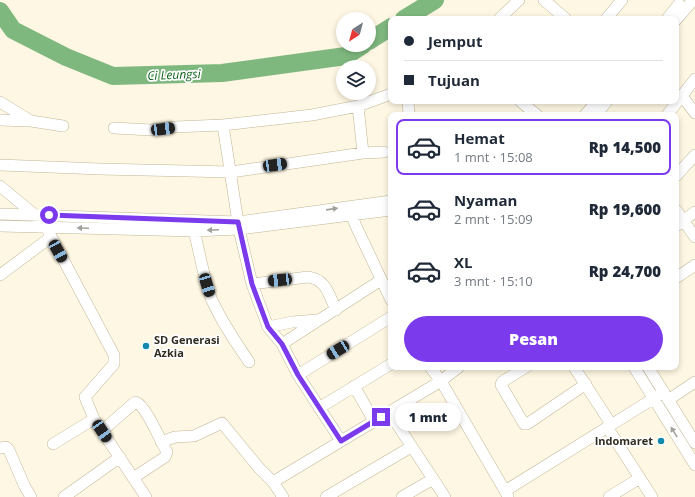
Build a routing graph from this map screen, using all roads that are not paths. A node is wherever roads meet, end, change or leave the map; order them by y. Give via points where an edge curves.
1 (520, 0) edge
2 (544, 0) edge
3 (618, 1) edge
4 (687, 1) edge
5 (502, 16) edge
6 (563, 16) edge
7 (608, 16) edge
8 (670, 16) edge
9 (678, 16) edge
10 (695, 79) edge
11 (388, 95) edge
12 (682, 96) junction
13 (679, 100) edge
14 (0, 102) edge
15 (524, 104) edge
16 (604, 104) edge
17 (676, 104) edge
18 (358, 106) junction
19 (533, 112) edge
20 (593, 112) edge
21 (669, 112) edge
22 (695, 113) edge
23 (0, 120) edge
24 (32, 121) junction
25 (223, 125) junction
26 (63, 126) dead end
27 (114, 128) dead end
28 (384, 152) dead end
29 (363, 153) junction
30 (695, 155) edge
31 (0, 165) edge
32 (231, 172) junction
33 (679, 173) edge
34 (0, 186) edge
35 (388, 202) edge
36 (388, 210) edge
37 (350, 211) junction
38 (695, 212) edge
39 (0, 214) edge
40 (35, 215) junction
41 (680, 224) edge
42 (239, 225) junction
43 (0, 226) edge
44 (194, 231) junction
45 (48, 232) junction
46 (695, 237) edge
47 (695, 265) edge
48 (0, 275) edge
49 (679, 276) edge
50 (380, 280) junction
51 (252, 284) junction
52 (388, 295) edge
53 (336, 310) junction
54 (388, 319) edge
55 (319, 320) junction
56 (268, 327) junction
57 (282, 344) junction
58 (249, 362) dead end
59 (388, 366) edge
60 (432, 370) edge
61 (455, 370) edge
62 (521, 370) edge
63 (576, 370) edge
64 (636, 370) edge
65 (650, 370) edge
66 (298, 375) junction
67 (441, 381) junction
68 (695, 382) edge
69 (586, 384) junction
70 (354, 386) junction
71 (666, 396) junction
72 (653, 398) junction
73 (319, 408) junction
74 (388, 412) junction
75 (94, 419) junction
76 (374, 421) junction
77 (609, 425) junction
78 (102, 431) junction
79 (341, 441) junction
80 (161, 442) junction
81 (695, 443) edge
82 (53, 444) dead end
83 (411, 446) junction
84 (0, 448) edge
85 (120, 457) junction
86 (695, 465) edge
87 (133, 478) junction
88 (640, 478) junction
89 (433, 479) junction
90 (273, 482) junction
91 (507, 494) edge
92 (31, 497) edge
93 (64, 497) edge
94 (146, 497) edge
95 (283, 497) edge
96 (326, 497) edge
97 (402, 497) edge
98 (445, 497) edge
99 (609, 497) edge
100 (652, 497) edge

1 - 5 street
2 - 6 street
3 - 7 street
4 - 8 street
4 - 9 street
10 - 12 street
11 - 18 street
12 - 13 street
12 - 22 street
14 - 24 street
15 - 19 street
16 - 20 street
17 - 21 street
18 - 25 street via 312,115
18 - 29 street
23 - 24 street
24 - 26 street
25 - 27 street via 151,130
25 - 32 street
28 - 29 street
29 - 32 street
30 - 33 street
31 - 32 street
32 - 42 street
34 - 40 street
35 - 37 street
36 - 37 street
37 - 42 street
37 - 50 street
38 - 41 street
39 - 40 street
40 - 42 street
40 - 45 street
41 - 46 street
42 -> 44 street
42 - 51 street
43 - 45 street
44 -> 45 street
44 - 58 street via 211,297 228,331
45 - 48 street
45 - 75 street via 115,358 114,364 84,398
47 - 49 street
50 - 52 street
50 - 53 street
51 - 53 street via 308,277 319,279
51 - 56 street
53 - 55 street
54 - 66 street
55 - 56 street
55 - 57 street
56 - 57 street
57 - 66 street
59 - 70 street
60 - 67 street
61 - 67 street
62 - 69 street via 501,385 524,424 528,424
63 - 69 street
64 - 72 street
65 - 71 street
66 - 73 street
67 - 74 street
67 - 91 street
68 - 71 street
69 - 77 street
70 - 73 street
70 - 76 street
71 - 72 street
71 - 81 street
72 - 77 street
86 -> 72 street
73 - 79 street
74 - 76 street
74 - 83 street
75 - 78 street
75 - 82 street
76 - 79 street
77 - 88 street
77 - 91 street
78 - 80 street via 136,402 141,405 152,422
78 - 85 street
79 - 90 street
80 - 87 street via 167,452 165,457
80 - 90 street via 175,437 194,436 222,423
83 - 89 street
83 - 96 street
84 - 92 street via 6,447 9,450
85 - 87 street
85 - 93 street
87 - 94 street
88 - 99 street
88 - 100 street
89 - 97 street
89 - 98 street
90 - 95 street

